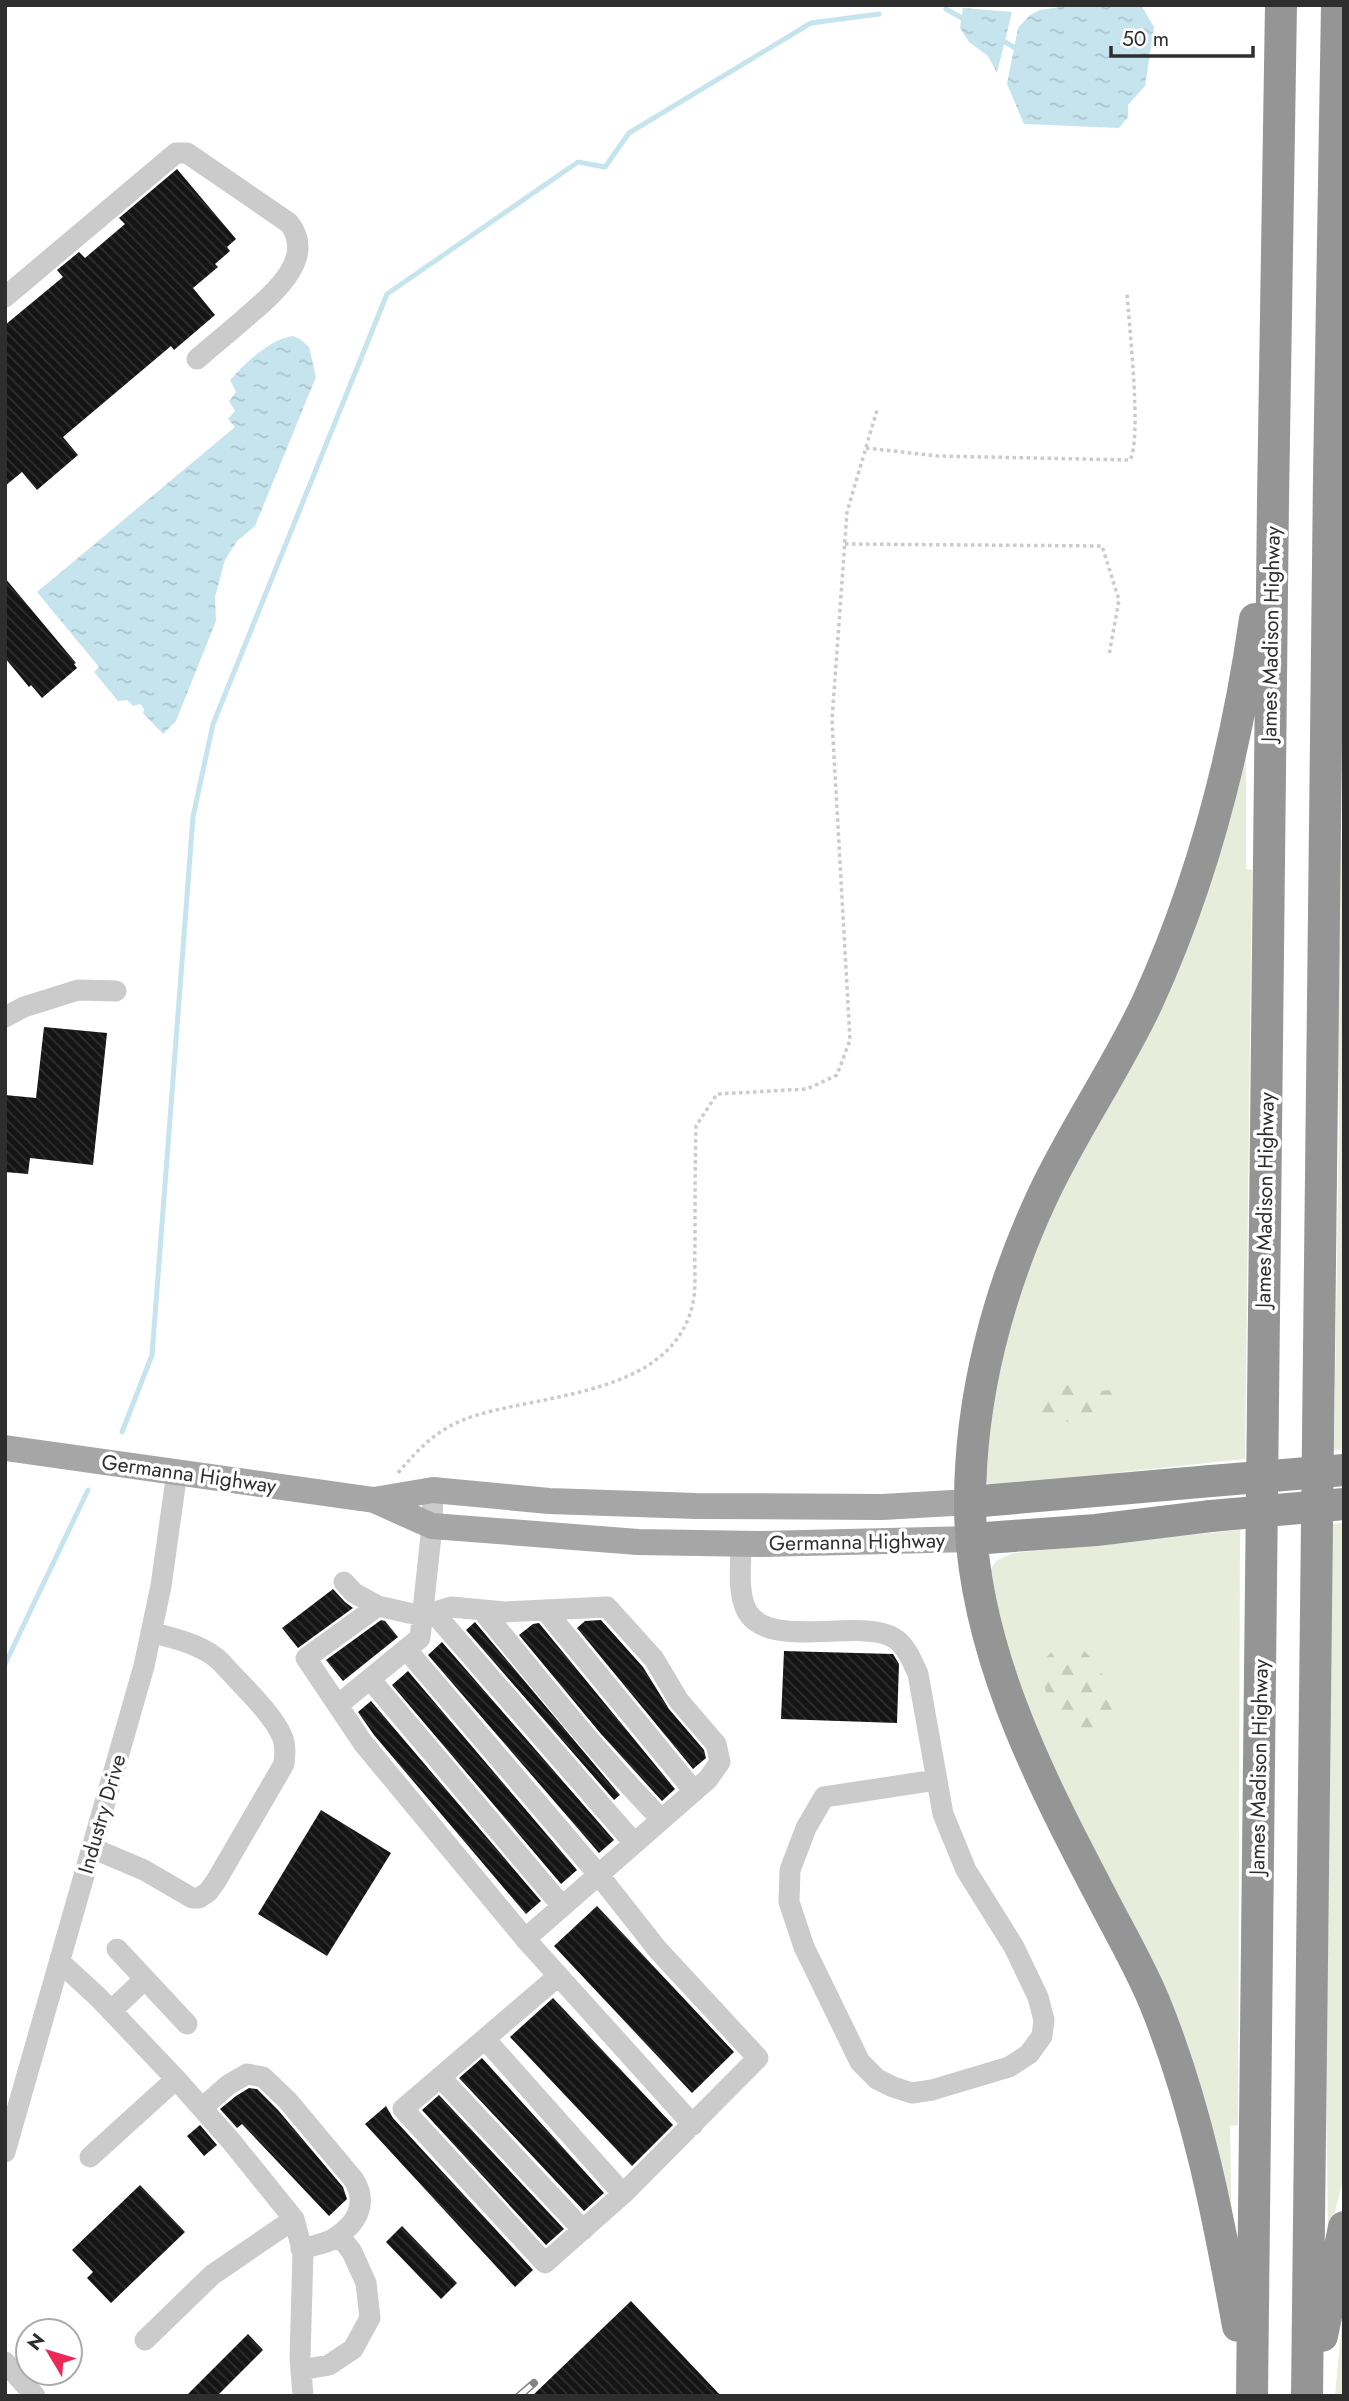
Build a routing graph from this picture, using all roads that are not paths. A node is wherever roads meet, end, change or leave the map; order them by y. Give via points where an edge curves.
1 (1281, 5) edge
2 (1337, 5) edge
3 (5, 297) edge
4 (197, 359) dead end
5 (1329, 477) junction
6 (1273, 500) junction
7 (1344, 616) edge
8 (116, 991) dead end
9 (5, 1017) edge
10 (5, 1448) edge
11 (1344, 1470) edge
12 (177, 1472) junction
13 (433, 1490) junction
14 (374, 1500) junction
15 (970, 1502) junction
16 (1344, 1504) edge
17 (432, 1526) junction
18 (972, 1539) junction
19 (741, 1544) junction
20 (344, 1582) dead end
21 (378, 1606) junction
22 (482, 1610) junction
23 (545, 1610) junction
24 (428, 1615) junction
25 (151, 1632) junction
26 (406, 1649) junction
27 (370, 1679) junction
28 (338, 1705) junction
29 (936, 1780) junction
30 (694, 1791) junction
31 (662, 1819) junction
32 (634, 1843) junction
33 (92, 1848) junction
34 (597, 1874) junction
35 (562, 1906) junction
36 (525, 1939) junction
37 (117, 1949) dead end
38 (60, 1962) junction
39 (557, 1976) junction
40 (145, 1979) junction
41 (111, 2011) junction
42 (187, 2024) dead end
43 (485, 2039) junction
44 (440, 2077) junction
45 (176, 2079) junction
46 (202, 2108) junction
47 (693, 2125) junction
48 (5, 2151) edge
49 (90, 2157) dead end
50 (623, 2194) junction
51 (294, 2219) junction
52 (1344, 2227) edge
53 (583, 2230) junction
54 (339, 2235) junction
55 (302, 2249) junction
56 (145, 2340) dead end
57 (5, 2362) edge
58 (301, 2370) junction
59 (35, 2396) edge
60 (303, 2396) edge
61 (1252, 2396) edge
62 (1308, 2396) edge

1 - 6 highway, James Madison Highway
2 - 5 highway
3 - 4 street via 176,153 187,153 289,223 298,241 294,264 276,291
5 - 7 highway
5 - 62 highway
6 - 15 highway via 1240,716 1223,790 1147,1003 1043,1195 1020,1250 986,1360
6 - 61 highway, James Madison Highway
8 - 9 street via 78,990
10 - 12 main road, Germanna Highway
11 - 15 highway, Germanna Highway, bridge
12 - 14 main road, Germanna Highway
12 - 25 street, Industry Drive
13 - 14 main road, Germanna Highway
13 - 15 main road, Germanna Highway via 549,1501 696,1506 882,1507
13 - 17 street
14 - 17 main road, Germanna Highway
15 - 18 highway
16 - 18 highway, Germanna Highway, bridge
17 - 19 main road, Germanna Highway via 620,1541
17 - 24 street
18 - 19 main road, Germanna Highway
18 - 61 highway via 978,1589 1013,1710 1034,1763 1152,1996 1174,2052 1213,2189
19 - 29 street via 744,1605 763,1626 795,1632 881,1631 897,1639 918,1674
20 - 21 street
21 - 24 street
21 - 28 street via 306,1658
22 - 23 street
22 - 24 street via 451,1607
22 - 31 street
23 - 30 street
23 - 30 street via 607,1607 654,1659 678,1701 716,1744 720,1762
24 - 26 street via 419,1638
24 - 32 street
25 - 33 street, Industry Drive
25 - 33 street via 213,1655 282,1736 284,1764 216,1881 199,1898 185,1896 144,1870
26 - 27 street
26 - 34 street
27 - 28 street
27 - 35 street
28 - 36 street via 363,1743
29 - 29 street via 943,1814 966,1870 1014,1947 1044,2020 1042,2036 1029,2054 1009,2067 912,2092 877,2079 860,2062 804,1947 789,1902 790,1870 824,1797
30 - 31 street
31 - 32 street
32 - 34 street
33 - 38 street, Industry Drive
34 - 35 street
34 - 47 street via 658,1950 758,2059
35 - 36 street
36 - 39 street
37 - 40 street
38 - 41 street
38 - 48 street, Industry Drive
39 - 43 street
39 - 47 street
40 - 41 street
40 - 42 street
41 - 45 street
43 - 44 street
43 - 50 street
44 - 53 street
44 - 53 street via 403,2109 545,2263
45 - 46 street
45 - 49 street
46 - 51 street
46 - 54 street via 247,2074 263,2077 362,2192 362,2207
47 - 50 street
50 - 53 street
51 - 55 street
51 - 56 street via 212,2275
52 - 62 highway
54 - 55 street
54 - 58 street via 366,2283 370,2318 353,2349 329,2365
55 - 58 street
57 - 59 street
58 - 60 street

